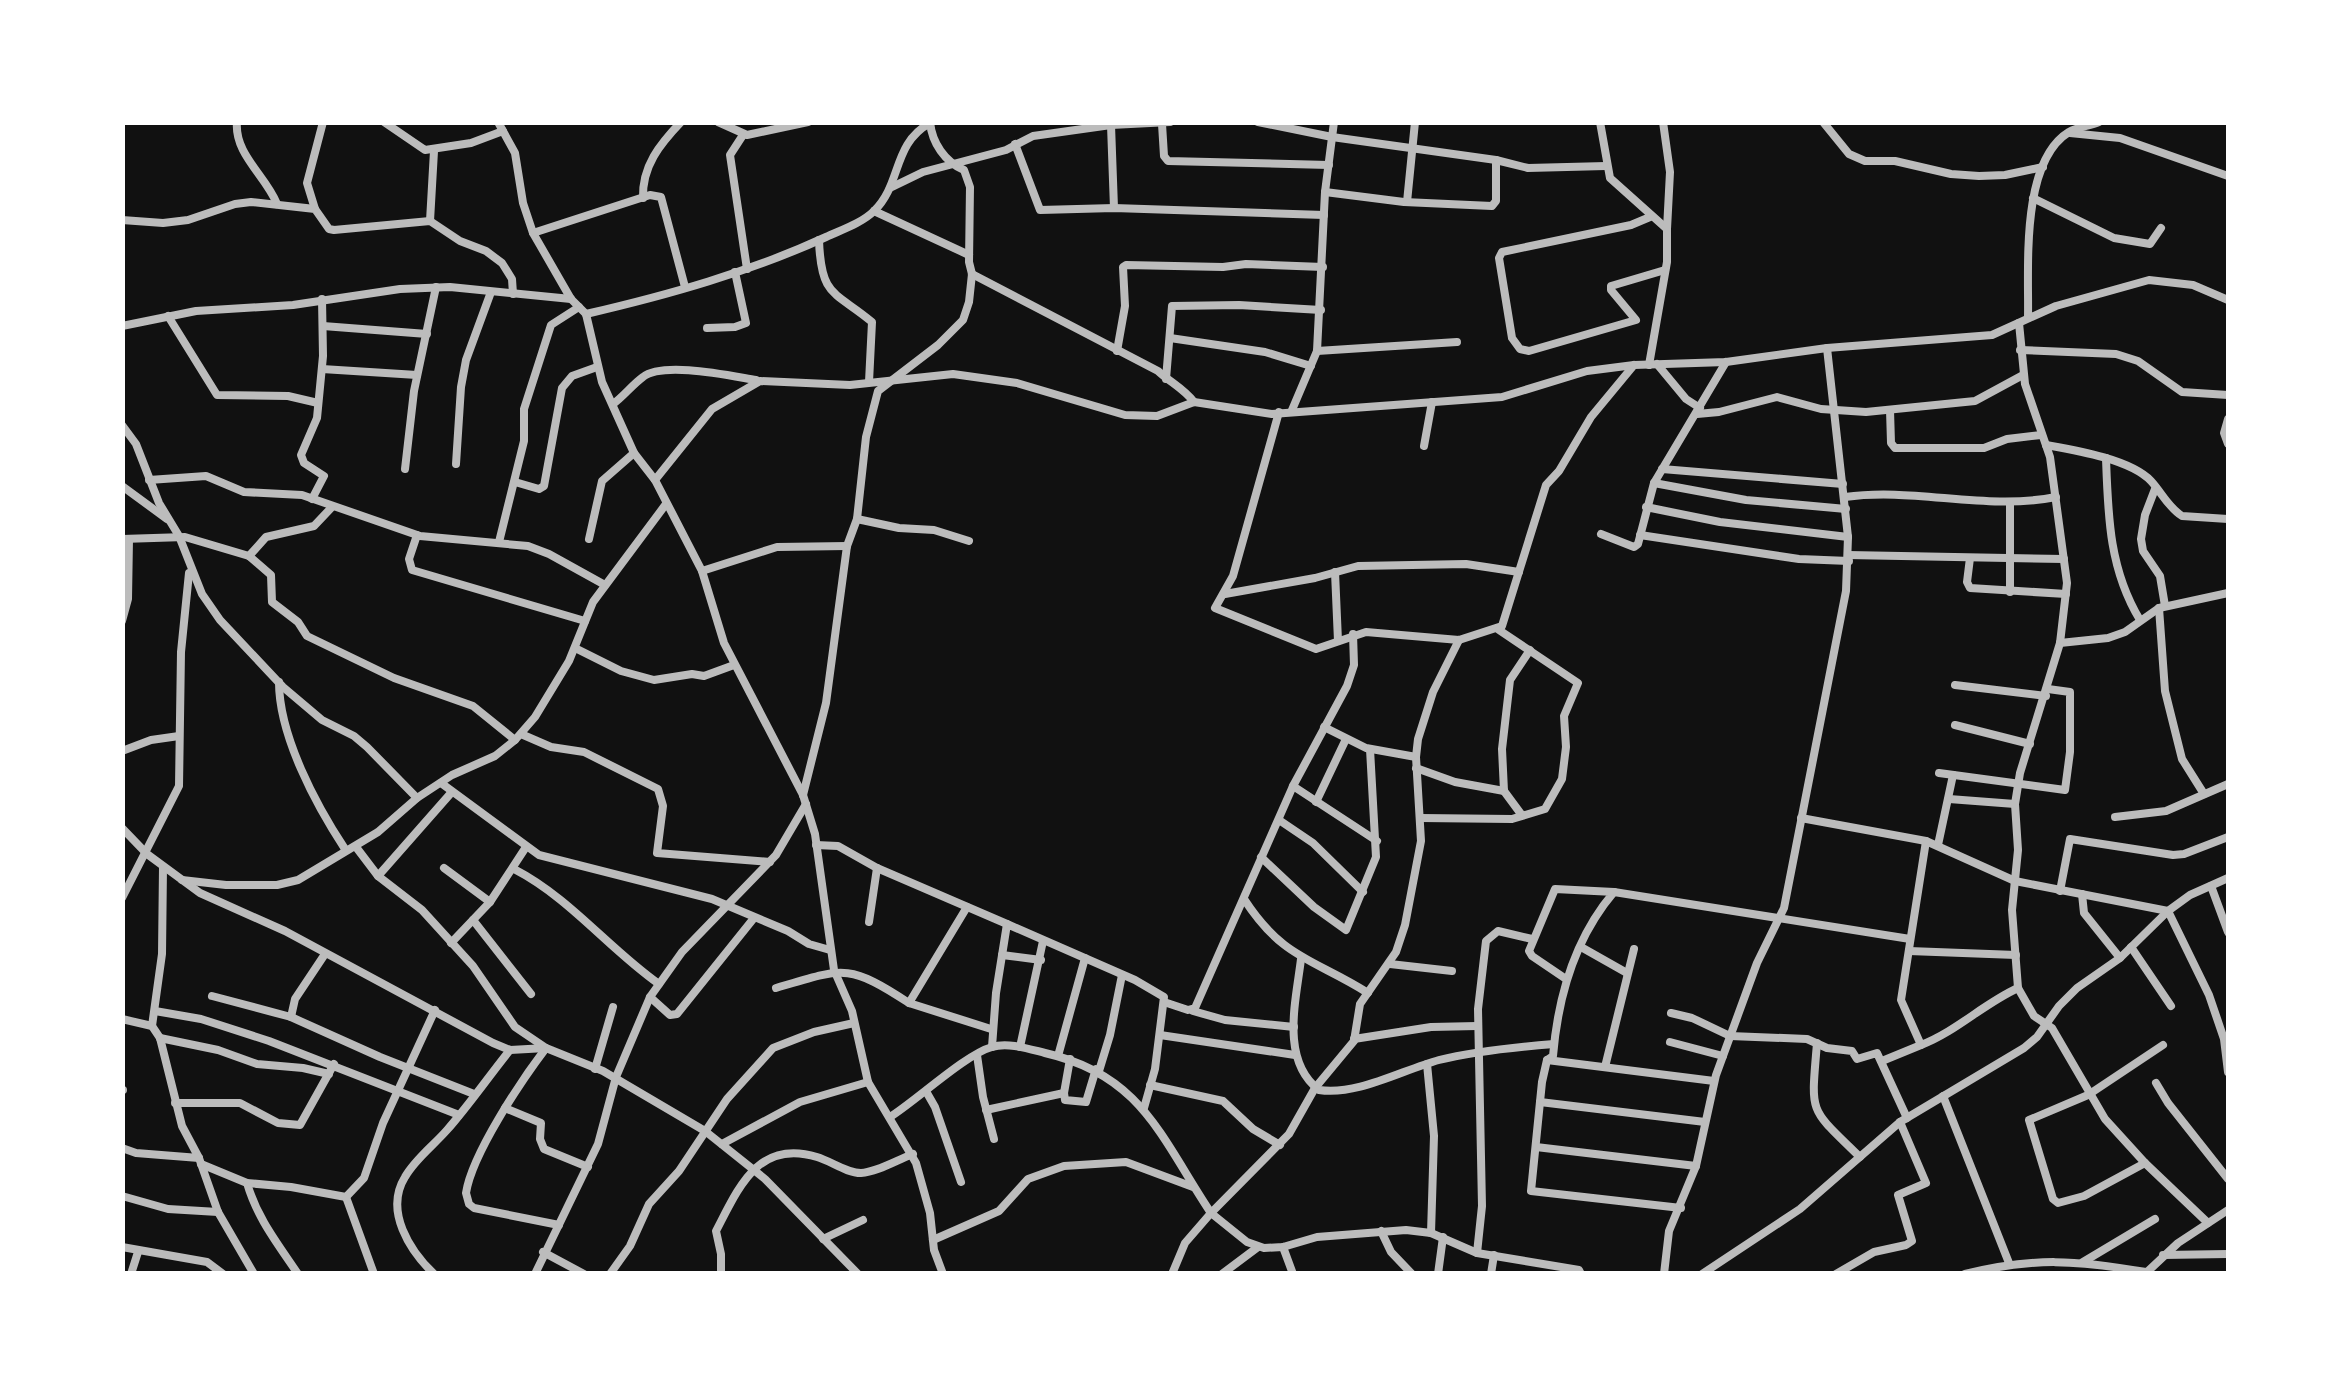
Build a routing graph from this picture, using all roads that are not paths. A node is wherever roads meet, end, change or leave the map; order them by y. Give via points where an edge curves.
1 (237, 122) edge
2 (323, 122) edge
3 (384, 122) edge
4 (681, 122) edge
5 (718, 122) edge
6 (808, 122) edge
7 (1170, 122) edge
8 (1258, 122) edge
9 (1334, 122) edge
10 (1415, 122) edge
11 (1600, 122) edge
12 (1664, 122) edge
13 (1823, 122) edge
14 (2099, 122) edge
15 (928, 123) edge
16 (1158, 123) edge
17 (1111, 126) junction
18 (501, 127) edge
19 (2068, 133) junction
20 (743, 135) junction
21 (1332, 138) junction
22 (1015, 144) junction
23 (1413, 146) junction
24 (434, 151) junction
25 (1496, 160) junction
26 (950, 164) junction
27 (1329, 165) junction
28 (1606, 166) junction
29 (2043, 166) junction
30 (2228, 176) edge
31 (890, 188) junction
32 (1326, 192) junction
33 (642, 198) junction
34 (2033, 198) junction
35 (1406, 202) junction
36 (277, 204) junction
37 (1114, 208) junction
38 (315, 209) junction
39 (874, 211) junction
40 (1324, 215) junction
41 (1650, 217) junction
42 (122, 220) edge
43 (430, 221) junction
44 (2161, 228) dead end
45 (1667, 229) junction
46 (533, 232) junction
47 (818, 240) junction
48 (969, 255) junction
49 (1323, 267) junction
50 (747, 269) junction
51 (1665, 270) junction
52 (735, 272) junction
53 (972, 274) junction
54 (436, 287) junction
55 (685, 287) junction
56 (491, 292) junction
57 (513, 294) junction
58 (322, 299) junction
59 (571, 299) junction
60 (2228, 300) edge
61 (582, 310) junction
62 (1321, 310) junction
63 (168, 316) junction
64 (1636, 320) junction
65 (2024, 321) junction
66 (1654, 324) junction
67 (122, 326) edge
68 (324, 326) junction
69 (707, 328) dead end
70 (427, 334) junction
71 (1170, 338) junction
72 (1457, 342) dead end
73 (1827, 348) junction
74 (2020, 350) junction
75 (1117, 351) junction
76 (1318, 351) junction
77 (1726, 362) junction
78 (1653, 364) junction
79 (1634, 365) junction
80 (1312, 366) junction
81 (597, 367) junction
82 (322, 369) junction
83 (417, 375) junction
84 (2023, 375) junction
85 (1166, 378) junction
86 (893, 379) junction
87 (760, 381) junction
88 (869, 382) junction
89 (2228, 395) edge
90 (1194, 402) junction
91 (1432, 402) junction
92 (318, 403) junction
93 (613, 404) junction
94 (1292, 410) junction
95 (1835, 410) junction
96 (1890, 410) junction
97 (1698, 411) junction
98 (1278, 412) junction
99 (2228, 419) edge
100 (122, 425) edge
101 (2041, 435) junction
102 (2228, 444) edge
103 (2046, 445) junction
104 (1424, 446) dead end
105 (634, 452) junction
106 (2106, 458) junction
107 (456, 464) dead end
108 (405, 469) dead end
109 (1662, 469) junction
110 (149, 480) junction
111 (655, 480) junction
112 (515, 482) junction
113 (1654, 483) junction
114 (1844, 484) junction
115 (122, 486) edge
116 (2155, 488) junction
117 (1844, 497) junction
118 (2056, 498) junction
119 (312, 499) junction
120 (2010, 503) junction
121 (666, 504) junction
122 (332, 506) junction
123 (1646, 507) junction
124 (1846, 509) junction
125 (857, 518) junction
126 (2228, 518) edge
127 (168, 520) junction
128 (1601, 534) dead end
129 (417, 535) junction
130 (1640, 535) junction
131 (179, 536) junction
132 (1848, 537) junction
133 (589, 538) dead end
134 (126, 539) edge
135 (969, 541) dead end
136 (498, 542) junction
137 (847, 546) junction
138 (248, 556) junction
139 (1848, 558) junction
140 (1970, 558) junction
141 (2064, 558) junction
142 (2011, 559) junction
143 (190, 568) junction
144 (702, 571) junction
145 (1335, 572) junction
146 (1519, 572) junction
147 (605, 584) junction
148 (2010, 592) junction
149 (2228, 593) edge
150 (1225, 594) junction
151 (2066, 594) junction
152 (2162, 607) junction
153 (2140, 620) junction
154 (122, 621) edge
155 (584, 622) junction
156 (1499, 630) junction
157 (1353, 634) junction
158 (1459, 640) junction
159 (1338, 641) junction
160 (2060, 643) junction
161 (575, 648) junction
162 (1530, 650) junction
163 (734, 665) junction
164 (278, 682) junction
165 (1955, 685) dead end
166 (2047, 692) junction
167 (1955, 725) dead end
168 (1324, 727) junction
169 (179, 736) junction
170 (518, 737) junction
171 (1346, 739) junction
172 (2030, 744) junction
173 (1370, 750) junction
174 (122, 751) edge
175 (1416, 758) junction
176 (1416, 768) junction
177 (1939, 773) dead end
178 (1953, 775) junction
179 (441, 783) junction
180 (2228, 784) edge
181 (1293, 786) junction
182 (2017, 786) junction
183 (1504, 791) junction
184 (451, 793) junction
185 (2204, 794) junction
186 (416, 798) junction
187 (1949, 799) junction
188 (805, 800) junction
189 (1316, 802) junction
190 (2015, 804) junction
191 (1522, 814) junction
192 (2116, 817) dead end
193 (1422, 818) junction
194 (1801, 818) junction
195 (1279, 820) junction
196 (122, 828) edge
197 (2228, 837) edge
198 (1377, 840) junction
199 (1926, 840) junction
200 (816, 844) junction
201 (1938, 845) junction
202 (356, 846) junction
203 (526, 847) junction
204 (345, 850) junction
205 (147, 854) junction
206 (1261, 857) junction
207 (770, 862) junction
208 (162, 866) junction
209 (444, 868) dead end
210 (877, 868) junction
211 (514, 869) junction
212 (378, 876) junction
213 (2228, 878) edge
214 (182, 880) junction
215 (2015, 881) junction
216 (2210, 886) junction
217 (2060, 891) junction
218 (1363, 892) junction
219 (1614, 892) junction
220 (2082, 894) junction
221 (122, 898) edge
222 (1244, 898) junction
223 (490, 902) junction
224 (729, 906) junction
225 (966, 907) junction
226 (2168, 911) junction
227 (1780, 917) junction
228 (754, 918) junction
229 (473, 920) junction
230 (870, 922) dead end
231 (1007, 924) junction
232 (2228, 932) edge
233 (1910, 939) junction
234 (1043, 940) junction
235 (1532, 940) junction
236 (451, 944) junction
237 (1581, 946) junction
238 (2131, 946) junction
239 (1634, 949) dead end
240 (830, 950) junction
241 (1908, 952) junction
242 (325, 954) junction
243 (1002, 955) junction
244 (2016, 955) junction
245 (1085, 958) junction
246 (2120, 958) junction
247 (1301, 959) junction
248 (1041, 960) junction
249 (1390, 964) junction
250 (834, 970) junction
251 (1452, 971) dead end
252 (1627, 973) junction
253 (1122, 974) junction
254 (1566, 979) junction
255 (659, 984) junction
256 (776, 988) dead end
257 (2018, 988) junction
258 (1368, 993) junction
259 (531, 994) dead end
260 (212, 996) dead end
261 (650, 997) junction
262 (1164, 1002) junction
263 (909, 1003) junction
264 (2172, 1006) dead end
265 (613, 1007) dead end
266 (434, 1010) junction
267 (155, 1011) junction
268 (1192, 1011) junction
269 (1671, 1014) dead end
270 (291, 1017) junction
271 (122, 1018) edge
272 (854, 1023) junction
273 (2048, 1023) junction
274 (152, 1026) junction
275 (1478, 1026) junction
276 (1294, 1027) junction
277 (992, 1029) junction
278 (1160, 1035) junction
279 (1730, 1036) junction
280 (160, 1038) junction
281 (1354, 1039) junction
282 (1670, 1042) dead end
283 (1817, 1043) junction
284 (1554, 1044) junction
285 (1921, 1045) junction
286 (2164, 1046) dead end
287 (992, 1047) junction
288 (546, 1048) junction
289 (1020, 1048) junction
290 (510, 1050) junction
291 (977, 1055) junction
292 (1295, 1055) junction
293 (1478, 1055) junction
294 (1058, 1056) junction
295 (1723, 1056) junction
296 (1070, 1059) junction
297 (1548, 1060) junction
298 (1882, 1061) junction
299 (334, 1064) junction
300 (1426, 1064) junction
301 (1605, 1066) junction
302 (407, 1068) junction
303 (595, 1068) junction
304 (1097, 1070) junction
305 (2228, 1072) edge
306 (329, 1074) junction
307 (616, 1077) junction
308 (1714, 1081) junction
309 (868, 1082) junction
310 (2156, 1083) dead end
311 (1150, 1085) junction
312 (1315, 1088) junction
313 (398, 1092) junction
314 (927, 1093) junction
315 (1064, 1093) junction
316 (474, 1094) junction
317 (2088, 1095) junction
318 (1942, 1096) junction
319 (1540, 1102) junction
320 (175, 1103) junction
321 (505, 1108) junction
322 (1144, 1108) junction
323 (986, 1110) junction
324 (459, 1115) junction
325 (890, 1117) junction
326 (1904, 1120) junction
327 (1705, 1122) junction
328 (704, 1131) junction
329 (994, 1139) dead end
330 (722, 1144) junction
331 (1280, 1145) junction
332 (1536, 1147) junction
333 (122, 1148) edge
334 (912, 1154) junction
335 (1860, 1157) junction
336 (200, 1161) junction
337 (2145, 1163) junction
338 (1696, 1166) junction
339 (588, 1167) junction
340 (753, 1170) junction
341 (2228, 1179) edge
342 (961, 1182) dead end
343 (247, 1183) junction
344 (1192, 1187) junction
345 (122, 1196) edge
346 (346, 1197) junction
347 (1681, 1208) junction
348 (2228, 1210) edge
349 (218, 1212) junction
350 (1211, 1213) junction
351 (2156, 1219) dead end
352 (863, 1220) dead end
353 (2208, 1223) junction
354 (559, 1224) junction
355 (1381, 1231) junction
356 (1431, 1233) junction
357 (1443, 1237) junction
358 (822, 1238) junction
359 (932, 1240) junction
360 (122, 1247) edge
361 (1258, 1247) junction
362 (1283, 1247) junction
363 (138, 1252) junction
364 (543, 1252) junction
365 (1478, 1253) junction
366 (2228, 1254) edge
367 (1494, 1255) junction
368 (2163, 1255) junction
369 (2083, 1262) junction
370 (2009, 1263) junction
371 (724, 1272) edge
372 (2146, 1272) edge
373 (131, 1274) edge
374 (222, 1274) edge
375 (254, 1274) edge
376 (298, 1274) edge
377 (374, 1274) edge
378 (434, 1274) edge
379 (535, 1274) edge
380 (584, 1274) edge
381 (610, 1274) edge
382 (858, 1274) edge
383 (943, 1274) edge
384 (1172, 1274) edge
385 (1222, 1274) edge
386 (1293, 1274) edge
387 (1412, 1274) edge
388 (1438, 1274) edge
389 (1491, 1274) edge
390 (1581, 1274) edge
391 (1664, 1274) edge
392 (1702, 1274) edge
393 (1836, 1274) edge
394 (1965, 1274) edge

1 - 36 street via 239,146
2 - 38 street via 306,182
3 - 24 street
4 - 33 street via 651,159
5 - 20 street
6 - 20 street
7 - 16 street
8 - 21 street
9 - 21 street
10 - 23 street
11 - 28 street
12 - 45 street
13 - 29 street via 1849,154 1865,161 1979,176
14 - 19 street
15 - 26 street
15 - 31 street via 905,145
16 - 17 street
16 - 27 street via 1168,161
17 - 22 street via 1045,133
17 - 37 street
18 - 24 street
18 - 46 street via 517,161
19 - 29 street
19 - 30 street via 2120,138
20 - 50 street via 730,155
21 - 23 street
21 - 27 street
22 - 26 street
22 - 37 street via 1037,209
23 - 25 street
23 - 35 street
24 - 43 street
25 - 28 street via 1528,168
25 - 35 street via 1492,206
26 - 31 street
26 - 48 street via 964,170 970,187
27 - 32 street
28 - 41 street
29 - 34 street
31 - 39 street
32 - 35 street
32 - 40 street
33 - 46 street
33 - 55 street via 664,199
34 - 44 street via 2114,238 2150,244
34 - 65 street
36 - 38 street
36 - 42 street via 235,204 164,223
37 - 40 street
38 - 43 street via 329,229 339,231
39 - 47 street
39 - 48 street
40 - 49 street
41 - 45 street
41 - 64 street via 1502,252 1499,258 1512,338 1523,350
43 - 57 street via 502,263
45 - 51 street
46 - 59 street
47 - 50 street
47 - 88 street via 831,291 872,322
48 - 53 street
49 - 62 street
49 - 75 street via 1126,265
50 - 52 street
51 - 64 street via 1611,286
51 - 66 street
52 - 55 street
52 - 69 street via 746,323
53 - 75 street
53 - 86 street via 963,320
54 - 56 street
54 - 58 street
54 - 70 street
55 - 61 street
56 - 57 street
56 - 107 street via 466,360
57 - 59 street
58 - 63 street
58 - 68 street
59 - 61 street
60 - 65 street via 2194,284 2158,280
61 - 81 street
61 - 112 street via 551,325 524,409
62 - 71 street via 1174,306
62 - 76 street
63 - 67 street
63 - 92 street via 217,396
64 - 66 street
65 - 73 street via 1992,335
65 - 74 street
66 - 78 street
68 - 70 street
68 - 82 street
70 - 83 street
71 - 80 street
71 - 85 street
72 - 76 street
73 - 77 street
73 - 95 street
74 - 84 street
74 - 89 street via 2116,354 2182,392
75 - 85 street
76 - 80 street
77 - 78 street
77 - 97 street
78 - 79 street
78 - 97 street
79 - 91 street via 1588,371 1502,397
79 - 146 street via 1546,486
80 - 94 street
81 - 93 street
81 - 112 street via 572,376 562,388 544,486
82 - 83 street
82 - 92 street
83 - 108 street
84 - 96 street via 1980,400
84 - 101 street
85 - 90 street
86 - 88 street
86 - 90 street via 998,379 1144,417
86 - 125 street via 880,388 866,437
87 - 88 street
87 - 93 street via 660,371
87 - 111 street via 712,409
90 - 98 street
91 - 94 street
91 - 104 street
92 - 119 street via 302,455 324,476
93 - 105 street
94 - 98 street
95 - 96 street
95 - 97 street via 1776,398
95 - 114 street
96 - 101 street via 1895,448 1984,448
97 - 109 street
98 - 150 street
99 - 102 street
100 - 110 street
101 - 103 street
103 - 106 street
103 - 118 street
105 - 111 street
105 - 133 street via 602,481
106 - 116 street
106 - 153 street via 2110,539
109 - 113 street
109 - 114 street
110 - 119 street via 206,476 244,492
110 - 127 street
111 - 121 street
112 - 136 street
113 - 123 street
113 - 124 street via 1764,503
114 - 117 street
115 - 127 street
116 - 126 street via 2182,516
116 - 152 street via 2141,539 2160,576
117 - 120 street
117 - 124 street
118 - 120 street
118 - 141 street
119 - 122 street
120 - 142 street
121 - 144 street
121 - 147 street
122 - 129 street
122 - 138 street via 314,526 266,537
123 - 130 street
123 - 132 street
124 - 132 street
125 - 135 street
125 - 137 street
127 - 131 street
128 - 130 street via 1634,546
129 - 136 street
129 - 155 street via 412,570
130 - 139 street via 1799,559
131 - 134 street
131 - 138 street
131 - 143 street
132 - 139 street
134 - 154 street
136 - 147 street via 539,550
137 - 144 street via 777,546
137 - 188 street
138 - 170 street via 272,575 272,602 307,636 473,706
139 - 140 street
139 - 194 street
140 - 142 street
140 - 148 street via 1969,587
141 - 142 street
141 - 151 street
142 - 148 street
143 - 164 street via 220,620
143 - 169 street
144 - 163 street
145 - 146 street via 1407,563
145 - 150 street
145 - 159 street
146 - 156 street
147 - 155 street
148 - 151 street
149 - 152 street
150 - 159 street via 1215,608 1240,620 1316,649
151 - 160 street
152 - 153 street
152 - 185 street via 2162,671 2182,760
153 - 160 street via 2108,638
155 - 161 street
156 - 158 street
156 - 162 street
157 - 158 street
157 - 159 street
157 - 168 street via 1354,665
158 - 175 street via 1427,708
160 - 166 street
161 - 163 street via 654,680 704,676
161 - 170 street
162 - 183 street via 1510,681
162 - 191 street via 1578,684 1564,716 1562,781 1545,808
163 - 188 street
164 - 186 street via 322,720 368,747
164 - 204 street via 304,774
165 - 166 street
166 - 172 street
166 - 182 street via 2070,692 2068,786 2063,792
167 - 172 street
168 - 171 street
168 - 181 street
169 - 174 street
169 - 205 street via 176,796
170 - 179 street
170 - 207 street via 584,752 658,789 657,853
171 - 173 street
171 - 189 street
172 - 182 street
173 - 175 street
173 - 198 street
175 - 176 street
176 - 183 street
176 - 193 street
177 - 178 street
178 - 182 street
178 - 187 street
179 - 184 street
179 - 186 street
180 - 185 street
181 - 189 street
181 - 195 street
182 - 190 street
183 - 191 street
184 - 203 street
184 - 212 street
185 - 192 street via 2166,810
186 - 202 street
187 - 190 street
187 - 201 street
188 - 200 street
188 - 207 street
189 - 198 street
190 - 215 street
191 - 193 street
193 - 249 street via 1405,925
194 - 199 street
194 - 227 street
195 - 206 street
195 - 218 street
196 - 205 street
197 - 217 street via 2173,855 2070,839
198 - 218 street
199 - 201 street
199 - 233 street
200 - 210 street via 838,846
200 - 240 street
201 - 215 street
202 - 204 street
202 - 212 street
203 - 211 street
203 - 224 street
204 - 214 street via 278,885
205 - 208 street
205 - 221 street
206 - 218 street via 1344,930
206 - 222 street
207 - 224 street
208 - 214 street
208 - 267 street
209 - 223 street
210 - 225 street
210 - 230 street
211 - 223 street
211 - 255 street via 566,902
212 - 236 street via 422,910
213 - 216 street
214 - 242 street
215 - 217 street
215 - 244 street
216 - 226 street
216 - 232 street
217 - 220 street
219 - 227 street
219 - 235 street via 1556,889
219 - 237 street
220 - 226 street
220 - 246 street via 2084,913
222 - 247 street via 1269,934
222 - 268 street
223 - 229 street
224 - 228 street
224 - 255 street
225 - 231 street
225 - 263 street
226 - 238 street
226 - 305 street via 2209,995
227 - 233 street
227 - 279 street
228 - 240 street
228 - 261 street via 678,1014 670,1015
229 - 236 street
229 - 259 street
231 - 234 street
231 - 243 street
233 - 241 street
234 - 245 street
234 - 248 street
235 - 254 street via 1531,955
235 - 275 street via 1502,930 1486,941
236 - 288 street via 515,1027
237 - 252 street
237 - 254 street
238 - 246 street
238 - 264 street
239 - 252 street
240 - 250 street
241 - 244 street
241 - 285 street via 1901,1000
242 - 266 street
242 - 270 street via 295,999
243 - 248 street
243 - 277 street
244 - 257 street
245 - 253 street
245 - 294 street
246 - 273 street via 2077,988
247 - 258 street
247 - 276 street
248 - 289 street
249 - 251 street
249 - 258 street
250 - 256 street
250 - 263 street via 872,979
250 - 272 street
252 - 301 street
253 - 262 street
253 - 304 street
254 - 284 street
255 - 261 street
257 - 273 street via 2034,1016
257 - 285 street
258 - 281 street
260 - 270 street
261 - 307 street
262 - 268 street
262 - 278 street
263 - 277 street
265 - 303 street
266 - 290 street
266 - 302 street
267 - 274 street
267 - 299 street via 201,1019
268 - 276 street
269 - 279 street
270 - 302 street
271 - 274 street
272 - 309 street
272 - 328 street via 778,1044
273 - 317 street
273 - 318 street via 2024,1048
274 - 280 street
275 - 281 street
275 - 293 street
276 - 292 street
277 - 287 street
278 - 292 street
278 - 311 street
279 - 283 street
279 - 295 street
280 - 306 street via 257,1064
280 - 320 street
281 - 312 street
282 - 295 street
283 - 298 street via 1852,1051 1857,1059 1877,1053
283 - 335 street via 1815,1108
284 - 293 street
284 - 297 street
285 - 298 street
286 - 317 street
287 - 289 street
287 - 291 street
288 - 290 street
288 - 303 street
288 - 321 street
289 - 294 street
290 - 316 street
291 - 314 street
291 - 323 street
292 - 312 street
293 - 300 street
293 - 365 street
294 - 296 street
295 - 308 street
296 - 304 street
296 - 315 street
297 - 301 street
297 - 319 street
298 - 326 street
299 - 306 street
299 - 313 street
300 - 312 street via 1355,1086
300 - 356 street via 1434,1136
301 - 308 street
302 - 313 street
302 - 316 street
303 - 307 street
304 - 315 street via 1086,1102 1065,1100
304 - 322 street
306 - 320 street via 300,1125 278,1123 240,1104
307 - 328 street
307 - 339 street
308 - 327 street
309 - 325 street
309 - 330 street via 800,1102
310 - 341 street
311 - 322 street
311 - 331 street via 1223,1101
312 - 331 street
313 - 324 street
313 - 346 street via 364,1178
314 - 325 street
314 - 342 street
315 - 323 street
316 - 324 street
317 - 337 street
317 - 337 street via 2029,1120 2055,1201 2084,1196
318 - 326 street
318 - 370 street
319 - 327 street
319 - 332 street
320 - 336 street
321 - 339 street via 541,1123 544,1150
321 - 354 street via 467,1186 468,1204
322 - 344 street
323 - 329 street
324 - 378 street via 404,1178 398,1198 404,1232
325 - 334 street
326 - 335 street
326 - 393 street via 1926,1183 1898,1195 1912,1240
327 - 338 street
328 - 330 street
328 - 381 street via 649,1204
330 - 340 street
331 - 350 street
332 - 338 street
332 - 347 street via 1533,1192
333 - 336 street
334 - 340 street via 862,1173 788,1152
334 - 359 street
335 - 392 street via 1800,1209
336 - 343 street
336 - 349 street
337 - 353 street
338 - 347 street
339 - 354 street
340 - 358 street
340 - 371 street via 716,1231
343 - 346 street
343 - 376 street via 263,1222
344 - 350 street
344 - 359 street via 1126,1162 1064,1166 1028,1180 999,1210
345 - 349 street via 168,1209
346 - 377 street
347 - 391 street
348 - 353 street
349 - 375 street
350 - 361 street
350 - 384 street via 1185,1243
351 - 369 street
352 - 358 street
353 - 368 street
354 - 364 street
355 - 356 street
355 - 362 street
355 - 387 street
356 - 357 street
357 - 365 street
357 - 388 street
358 - 382 street
359 - 383 street
360 - 363 street
361 - 362 street
361 - 385 street
362 - 386 street
363 - 373 street
363 - 374 street via 207,1262
364 - 379 street
364 - 380 street
365 - 367 street
366 - 368 street
367 - 389 street
367 - 390 street via 1571,1266
368 - 372 street
369 - 370 street
369 - 372 street
370 - 394 street

